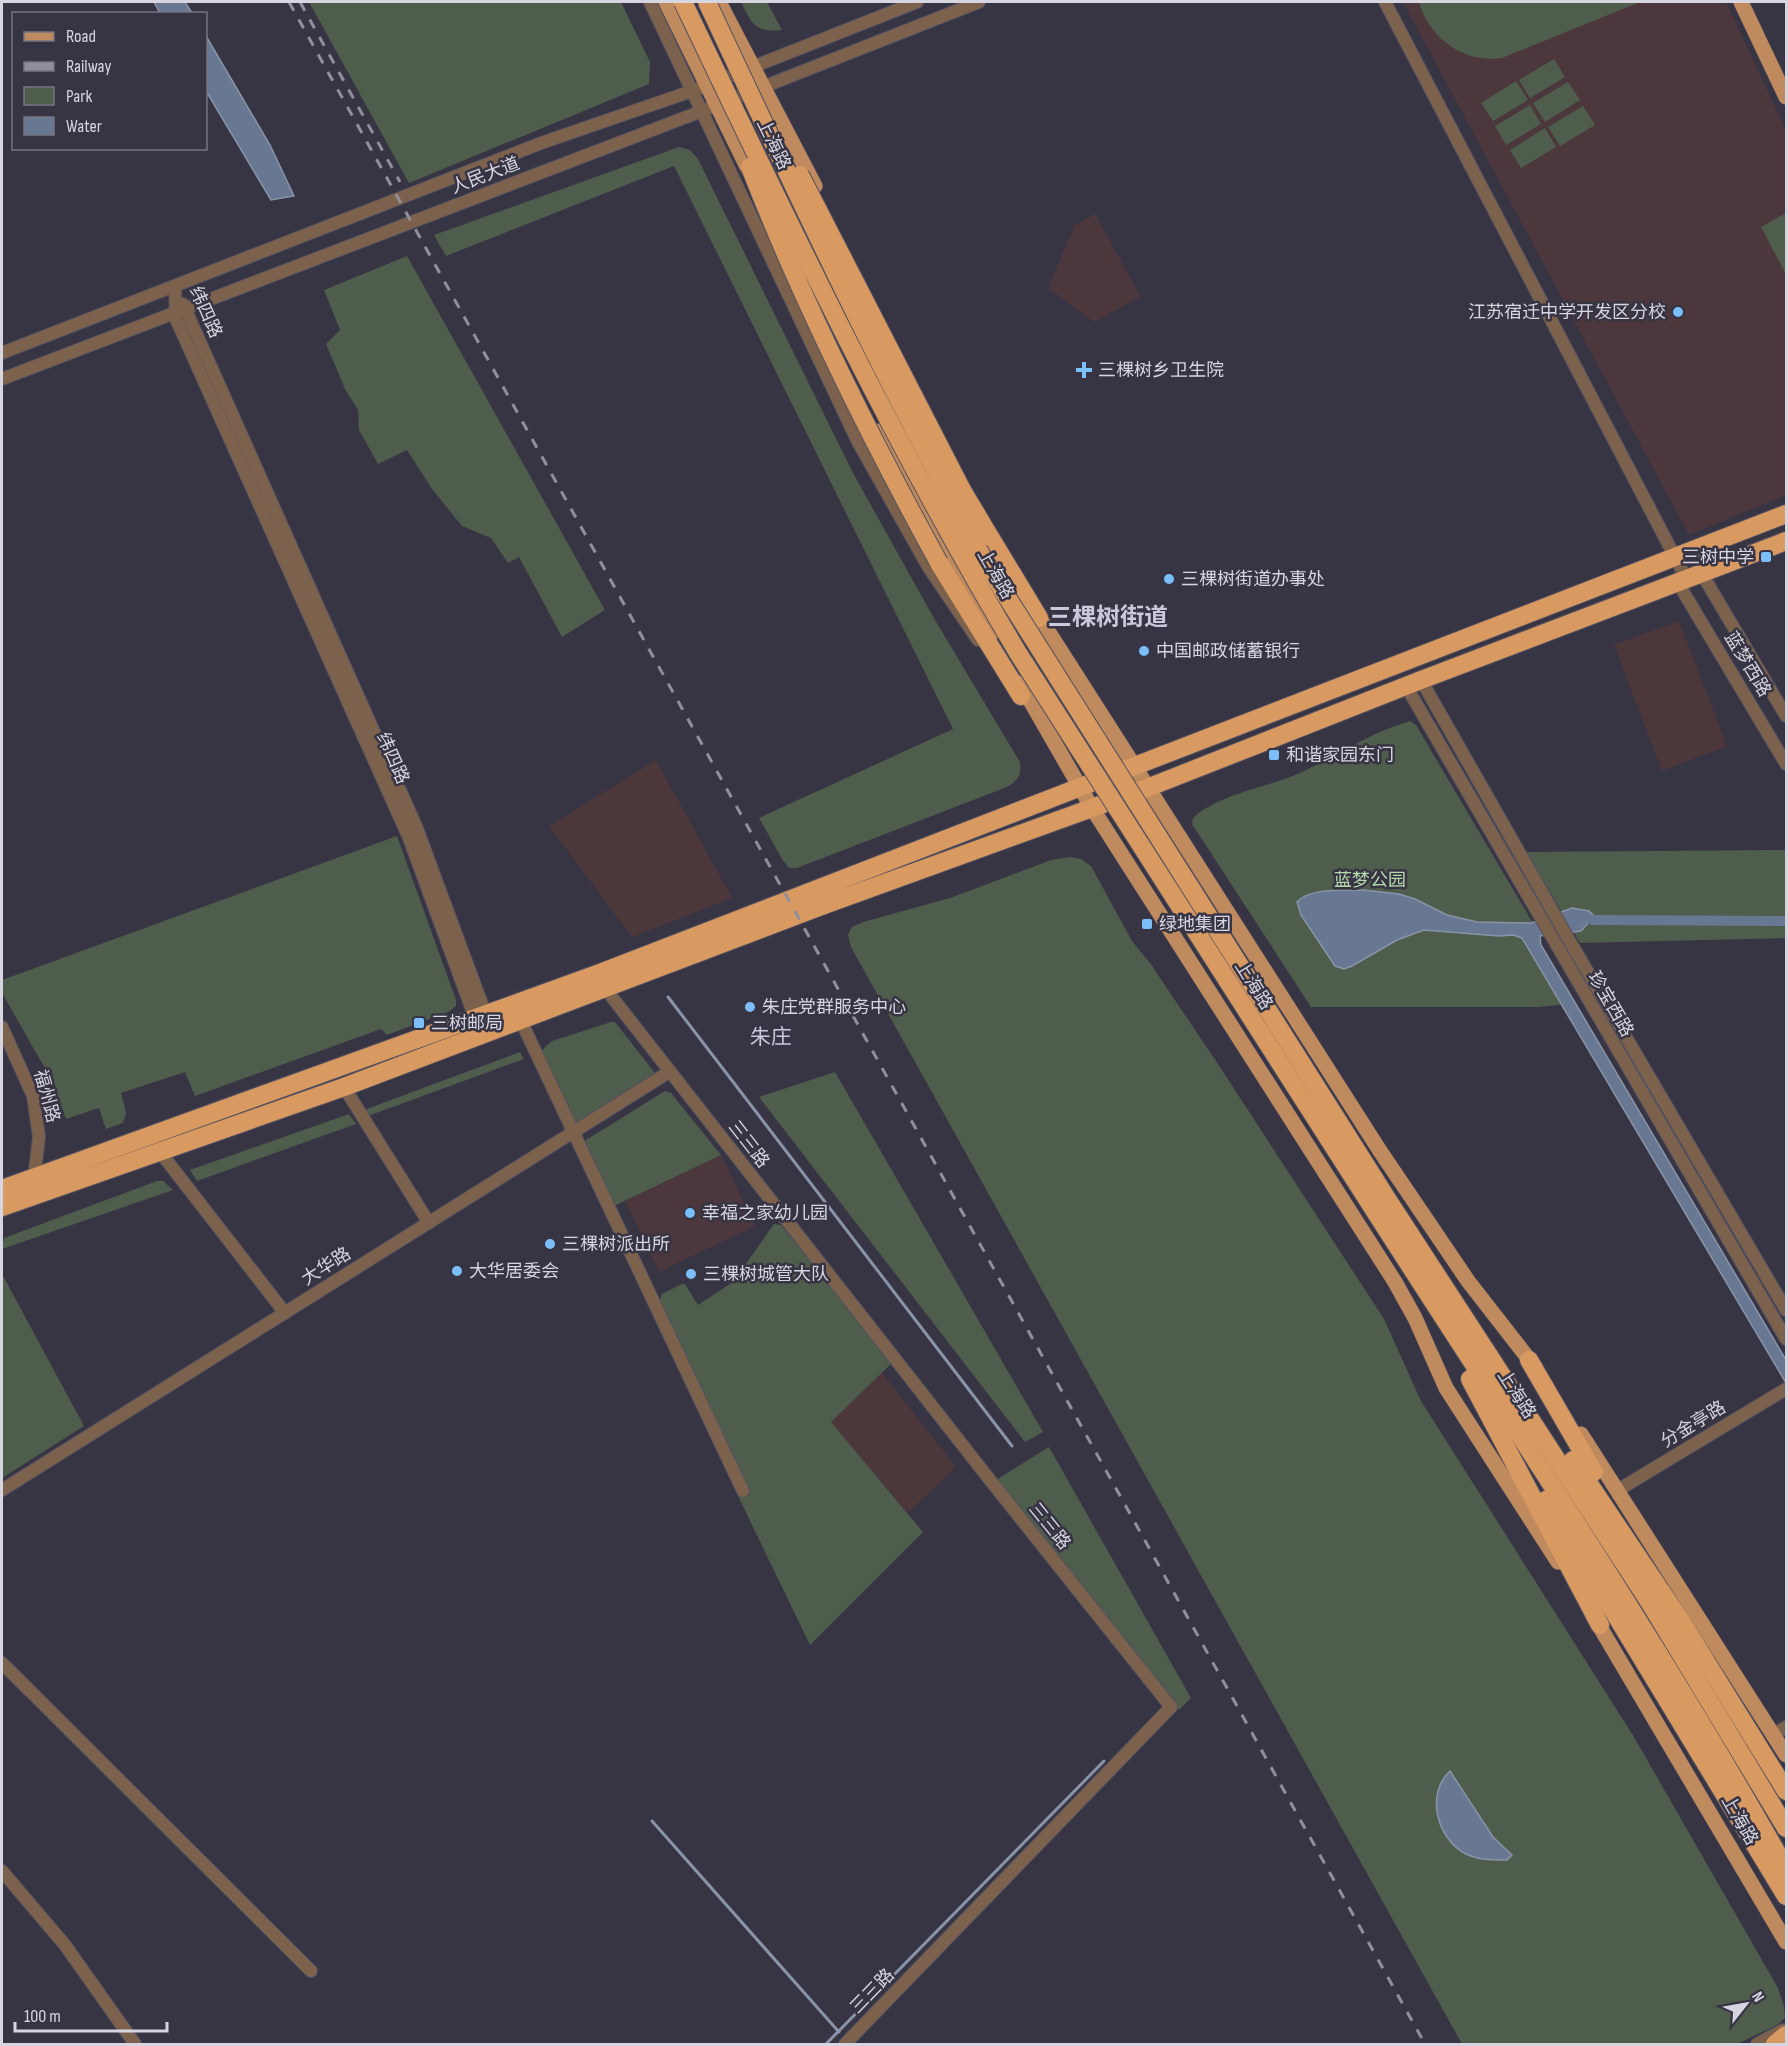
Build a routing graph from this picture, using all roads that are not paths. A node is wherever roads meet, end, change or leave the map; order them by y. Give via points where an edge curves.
1 (650, 2) edge
2 (666, 2) edge
3 (676, 2) edge
4 (683, 2) edge
5 (707, 2) edge
6 (719, 2) edge
7 (917, 2) edge
8 (979, 2) edge
9 (1385, 2) edge
10 (1741, 2) edge
11 (753, 67) junction
12 (707, 86) junction
13 (763, 86) junction
14 (692, 91) junction
15 (1786, 97) edge
16 (716, 105) junction
17 (702, 111) junction
18 (175, 286) junction
19 (180, 311) junction
20 (2, 353) edge
21 (2, 379) edge
22 (1786, 514) edge
23 (1786, 541) edge
24 (1676, 557) junction
25 (1689, 579) junction
26 (1039, 618) junction
27 (1414, 683) junction
28 (1021, 696) junction
29 (1786, 716) edge
30 (1786, 764) edge
31 (1131, 766) junction
32 (1074, 779) junction
33 (1146, 788) junction
34 (1092, 808) junction
35 (611, 996) dead end
36 (481, 1016) junction
37 (521, 1021) junction
38 (2, 1027) edge
39 (669, 1072) junction
40 (344, 1087) junction
41 (573, 1132) junction
42 (154, 1144) junction
43 (34, 1178) junction
44 (2, 1189) edge
45 (2, 1207) edge
46 (1383, 1209) junction
47 (429, 1223) junction
48 (1433, 1268) junction
49 (1422, 1284) junction
50 (1786, 1310) edge
51 (285, 1313) junction
52 (1786, 1338) edge
53 (1529, 1360) junction
54 (1474, 1385) junction
55 (1786, 1389) edge
56 (2, 1490) edge
57 (1618, 1490) junction
58 (742, 1491) dead end
59 (1681, 1621) junction
60 (1600, 1625) junction
61 (2, 1663) edge
62 (1780, 1730) edge
63 (1786, 1755) edge
64 (1786, 1791) edge
65 (1786, 1828) edge
66 (1724, 1832) junction
67 (1786, 1869) edge
68 (2, 1871) edge
69 (1786, 1896) edge
70 (1786, 1931) edge
71 (1786, 1942) edge
72 (311, 1971) dead end
73 (1786, 2028) edge
74 (1786, 2037) edge
75 (135, 2044) edge
76 (844, 2044) edge
77 (1757, 2044) edge
78 (1776, 2044) edge

1 - 14 street, 上海路
2 - 12 main road, 上海路
3 - 28 highway, bridge via 743,149 779,242 863,419 939,563
4 - 46 highway, 上海路, bridge via 856,358 973,578 1018,653
5 - 26 highway, bridge via 823,216 962,490
5 - 46 highway, 上海路, bridge via 837,277 988,567
6 - 11 main road, 上海路
7 - 11 street, 人民大道
8 - 13 street, 人民大道
9 - 24 street
10 - 15 main road
11 - 12 street, 人民大道
11 - 13 main road, 上海路
12 - 14 street, 人民大道
12 - 16 main road, 上海路
13 - 16 street, 人民大道
13 - 26 main road, 上海路 via 916,388
14 - 17 street, 上海路
14 - 18 street, 人民大道 via 544,142
16 - 17 street, 人民大道
16 - 32 main road, 上海路 via 881,436
17 - 19 street, 人民大道
17 - 28 street, 上海路 via 858,442 961,618
18 - 19 street, 纬四路
18 - 20 street, 人民大道
19 - 21 street, 人民大道
19 - 36 street, 纬四路 via 416,826
22 - 24 highway
23 - 25 highway
24 - 25 street
24 - 31 highway
25 - 27 highway
25 - 29 street, 蓝梦西路
25 - 30 street, 蓝梦西路
26 - 31 main road, 上海路
27 - 33 highway
27 - 50 street, 珍宝西路
27 - 52 street, 珍宝西路 via 1558,949
28 - 32 street, 上海路
31 - 32 highway
31 - 33 main road, 上海路
32 - 34 main road, 上海路
32 - 36 highway via 600,973
33 - 34 highway
33 - 53 main road, 上海路 via 1440,1240
34 - 37 highway
34 - 60 main road, 上海路 via 1395,1282 1446,1388
35 - 39 street, 三三路
36 - 42 highway
37 - 40 highway
37 - 41 street
38 - 43 street, 福州路 via 33,1096 39,1137
39 - 41 street, 大华路
39 - 76 street, 三三路 via 1171,1707
40 - 42 highway
40 - 47 street
41 - 47 street, 大华路
41 - 58 street
42 - 43 highway
42 - 45 highway
42 - 51 street
43 - 44 highway
46 - 48 highway, 上海路
46 - 49 highway, 上海路
47 - 51 street, 大华路
48 - 59 highway via 1511,1367
48 - 65 highway, 上海路 via 1650,1603
49 - 54 highway via 1432,1314
49 - 67 highway, 上海路 via 1732,1772
51 - 56 street, 大华路
53 - 57 main road, 上海路
53 - 59 highway
54 - 60 highway
54 - 69 highway
55 - 57 street, 分金亭路
57 - 62 main road, 上海路
59 - 64 highway
60 - 66 main road, 上海路
61 - 72 street
62 - 63 main road, 上海路
66 - 70 main road
66 - 71 main road, 上海路
68 - 75 street via 65,1945
73 - 77 street
74 - 78 highway

